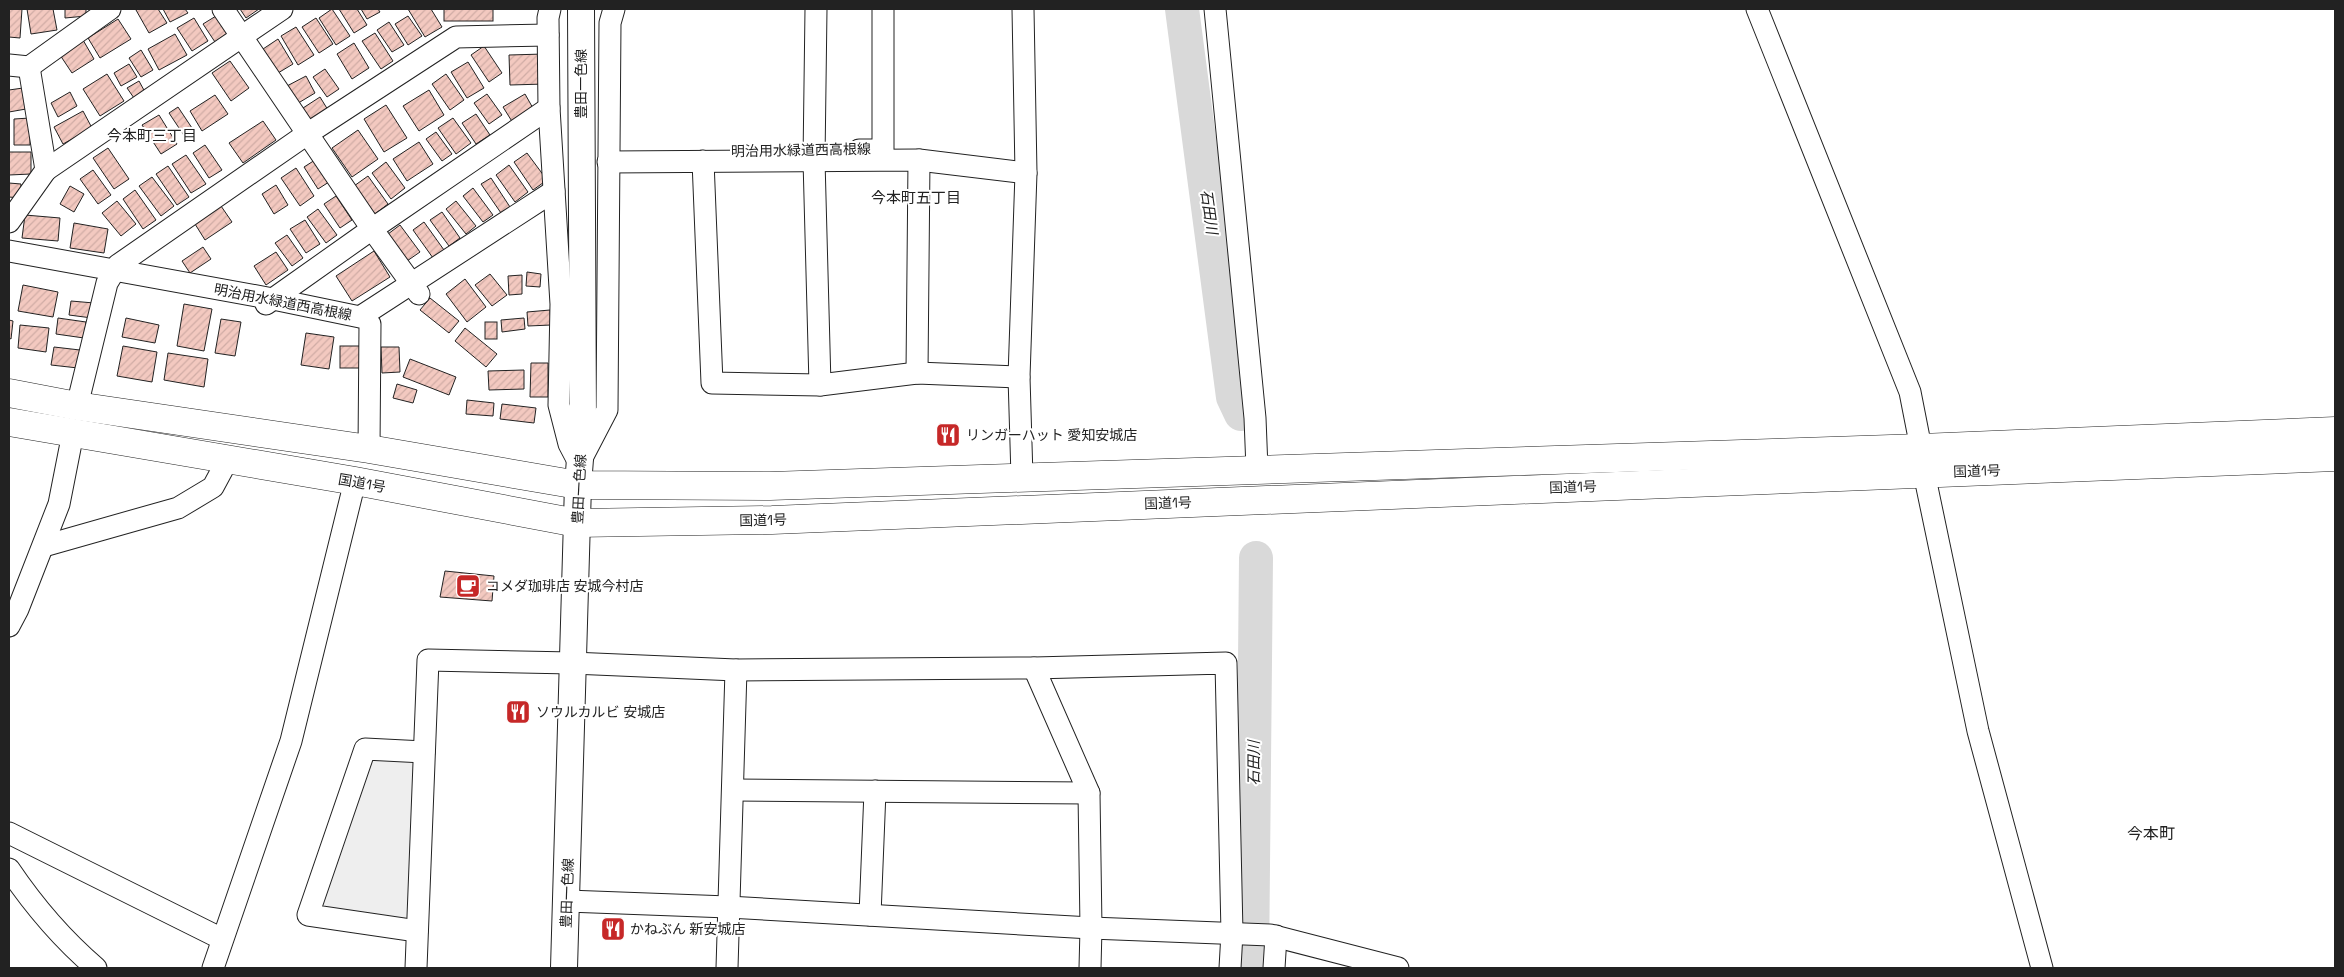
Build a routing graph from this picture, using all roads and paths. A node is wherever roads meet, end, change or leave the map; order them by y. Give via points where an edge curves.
1 (110, 9) edge
2 (223, 9) edge
3 (282, 9) edge
4 (550, 9) edge
5 (581, 9) edge
6 (614, 9) edge
7 (816, 9) edge
8 (883, 9) edge
9 (1023, 9) edge
10 (1215, 9) edge
11 (1757, 9) edge
12 (548, 35) junction
13 (241, 36) junction
14 (19, 66) edge
15 (550, 108) junction
16 (307, 134) junction
17 (814, 155) junction
18 (608, 157) junction
19 (919, 160) junction
20 (703, 161) junction
21 (46, 170) junction
22 (1026, 173) junction
23 (554, 197) junction
24 (9, 222) edge
25 (372, 229) junction
26 (9, 251) edge
27 (9, 265) edge
28 (111, 277) junction
29 (415, 289) junction
30 (268, 303) junction
31 (370, 324) junction
32 (917, 373) junction
33 (1019, 377) junction
34 (820, 385) junction
35 (9, 393) edge
36 (78, 406) junction
37 (9, 422) edge
38 (2335, 431) edge
39 (72, 433) junction
40 (369, 449) junction
41 (2335, 457) edge
42 (1923, 460) junction
43 (227, 461) junction
44 (1256, 469) junction
45 (578, 474) junction
46 (1022, 477) junction
47 (355, 481) junction
48 (577, 523) junction
49 (44, 546) junction
50 (12, 615) edge
51 (572, 663) junction
52 (1034, 668) junction
53 (736, 670) junction
54 (424, 752) junction
55 (734, 790) junction
56 (875, 791) junction
57 (1089, 793) junction
58 (14, 836) edge
59 (9, 858) edge
60 (9, 869) edge
61 (567, 901) junction
62 (728, 907) junction
63 (870, 915) junction
64 (1091, 928) junction
65 (417, 931) junction
66 (1235, 933) junction
67 (1273, 936) junction
68 (222, 939) junction
69 (96, 968) edge
70 (213, 968) edge
71 (416, 968) edge
72 (564, 968) edge
73 (727, 968) edge
74 (1090, 968) edge
75 (1230, 968) edge
76 (1274, 968) edge
77 (1398, 968) edge
78 (2042, 968) edge

1 - 14 street
2 - 13 street
3 - 13 street
4 - 12 street
5 - 45 main road, 豊田一色線 via 583,420
6 - 18 street via 610,23
7 - 17 street
8 - 17 street, 明治用水緑道西高根線 via 883,150
9 - 22 street
10 - 44 street via 1255,418
11 - 42 street via 1910,392
12 - 15 street
12 - 16 street via 456,38
13 - 16 street
13 - 21 street
14 - 21 street
15 - 23 street
15 - 25 street
16 - 25 street
16 - 28 street via 118,265
17 - 18 street, 明治用水緑道西高根線
17 - 19 street
17 - 20 street
17 - 34 street
18 - 20 street
18 - 45 street via 607,410
19 - 22 street
19 - 32 street
20 - 34 street via 712,383
21 - 24 street
22 - 33 street
23 - 29 street
23 - 45 street via 561,304 560,405
25 - 29 street
25 - 30 street
26 - 28 street
27 - 28 street
28 - 30 street
28 - 36 street
29 - 30 street, 明治用水緑道西高根線 via 360,317
29 - 31 street
30 - 31 street
31 - 40 street
32 - 33 street
32 - 34 street
33 - 46 street
35 - 36 highway, 国道1号
36 - 40 highway, 国道1号
37 - 39 highway, 国道1号
38 - 42 highway, 国道1号
39 - 43 highway, 国道1号
39 - 49 street via 59,504
40 - 45 highway, 国道1号
41 - 42 highway, 国道1号
42 - 44 highway, 国道1号
42 - 48 highway, 国道1号 via 772,520
42 - 78 street via 1978,731
43 - 47 highway, 国道1号
43 - 49 street via 213,487 178,508
44 - 46 highway, 国道1号
45 - 46 highway, 国道1号 via 770,486
45 - 48 main road, 豊田一色線
47 - 48 highway, 国道1号
47 - 68 street via 291,741
48 - 51 main road, 豊田一色線
49 - 50 street
51 - 53 street
51 - 54 street via 428,660
51 - 61 main road, 豊田一色線
52 - 53 street
52 - 57 street
52 - 66 street via 1226,663
53 - 55 street
54 - 65 street
54 - 65 street via 365,749 308,915
55 - 56 street
55 - 62 street
56 - 57 street
56 - 63 street
57 - 64 street
58 - 59 street
58 - 68 street
60 - 69 street via 28,898 72,948
61 - 62 street
61 - 72 main road, 豊田一色線
62 - 63 street
62 - 73 street
63 - 64 street
64 - 66 street
64 - 74 street
65 - 71 street
66 - 67 street
66 - 75 street
67 - 76 street
67 - 77 street
68 - 70 street

